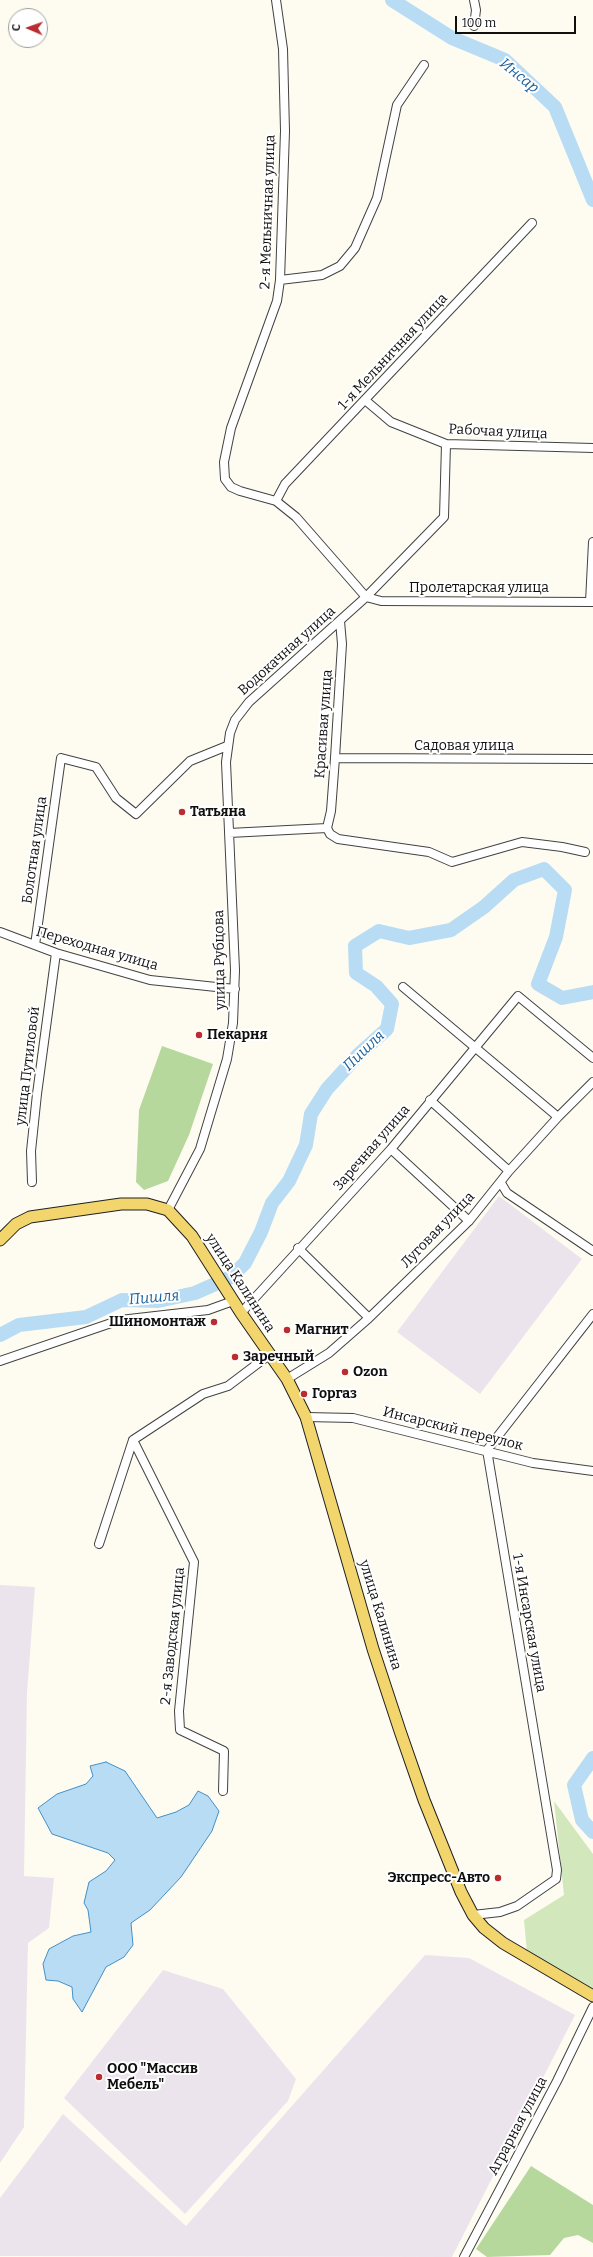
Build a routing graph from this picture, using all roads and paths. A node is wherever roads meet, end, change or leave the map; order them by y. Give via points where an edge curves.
1 (276, 0) edge
2 (474, 0) edge
3 (474, 26) dead end
4 (424, 66) dead end
5 (532, 223) dead end
6 (280, 280) junction
7 (365, 400) junction
8 (446, 444) junction
9 (593, 448) edge
10 (276, 501) junction
11 (593, 542) edge
12 (366, 597) junction
13 (591, 602) edge
14 (340, 620) junction
15 (227, 746) junction
16 (335, 758) junction
17 (593, 759) edge
18 (327, 828) junction
19 (229, 832) junction
20 (585, 852) dead end
21 (0, 932) edge
22 (35, 945) junction
23 (56, 953) junction
24 (403, 987) dead end
25 (235, 989) junction
26 (474, 1046) junction
27 (593, 1058) edge
28 (593, 1082) edge
29 (430, 1100) junction
30 (558, 1117) junction
31 (391, 1149) junction
32 (509, 1171) junction
33 (32, 1182) dead end
34 (501, 1183) junction
35 (168, 1210) junction
36 (469, 1221) junction
37 (0, 1240) edge
38 (298, 1248) junction
39 (593, 1251) edge
40 (231, 1296) junction
41 (240, 1313) junction
42 (593, 1314) edge
43 (369, 1318) junction
44 (269, 1355) junction
45 (0, 1361) edge
46 (287, 1379) junction
47 (306, 1417) junction
48 (133, 1440) junction
49 (487, 1450) junction
50 (593, 1471) edge
51 (99, 1544) dead end
52 (223, 1791) dead end
53 (473, 1915) junction
54 (593, 1996) edge
55 (593, 2007) edge
56 (464, 2257) edge

1 - 6 street, 2-я Мельничная улица via 283,49 285,131
2 - 3 street
4 - 6 street via 397,105 377,198 355,248 340,266 322,275
5 - 7 street, 1-я Мельничная улица
6 - 10 street, 2-я Мельничная улица via 277,301 231,428 224,462 225,479 231,487
7 - 8 street, Рабочая улица via 392,422
7 - 10 street, 1-я Мельничная улица via 286,484
8 - 9 street, Рабочая улица
8 - 12 street, Водокачная улица via 444,517
10 - 12 street via 296,517
11 - 13 street
12 - 13 street, Пролетарская улица via 380,601
12 - 14 street, Водокачная улица
14 - 15 street, Водокачная улица via 249,702 236,720
14 - 16 street, Красивая улица via 342,644
15 - 19 street, улица Рубцова
15 - 22 street, Болотная улица via 190,761 136,814 116,798 96,767 61,758
16 - 17 street, Садовая улица
16 - 18 street, Красивая улица via 331,811
18 - 19 street
18 - 20 street via 330,834 338,839 429,852 452,862 522,842
19 - 25 street, улица Рубцова
21 - 22 street, Переходная улица
22 - 23 street, Переходная улица
23 - 25 street, Переходная улица via 150,980
23 - 33 street, улица Путиловой via 31,1151
24 - 26 street
25 - 35 street, улица Рубцова via 227,1059 200,1149
26 - 27 street, Заречная улица via 518,996
26 - 29 street, Заречная улица
26 - 30 street
28 - 30 street, Луговая улица
29 - 31 street, Заречная улица
29 - 32 street
30 - 32 street, Луговая улица
31 - 36 street
31 - 38 street, Заречная улица
32 - 34 street, Луговая улица
34 - 36 street, Луговая улица
34 - 39 street via 507,1193
35 - 37 main road via 147,1204 121,1204 30,1217 16,1224
35 - 40 main road, улица Калинина via 192,1236
36 - 43 street, Луговая улица
38 - 41 street, Заречная улица
38 - 43 street
40 - 41 main road, улица Калинина
40 - 45 street via 208,1310 120,1320
41 - 44 main road, улица Калинина
42 - 49 street
43 - 46 street, Луговая улица via 329,1353
44 - 46 main road, улица Калинина
44 - 48 street via 228,1386 202,1394
46 - 47 main road, улица Калинина
47 - 49 street, Инсарский переулок via 353,1418
47 - 53 main road, улица Калинина via 373,1649 400,1731 427,1807
48 - 51 street
48 - 52 street, 2-я Заводская улица via 194,1562 179,1711 180,1730 224,1751
49 - 50 street, Инсарский переулок via 533,1463
49 - 53 street, 1-я Инсарская улица via 558,1870 556,1879 517,1906 500,1912
53 - 54 main road, улица Калинина via 503,1943
55 - 56 street, Аграрная улица

